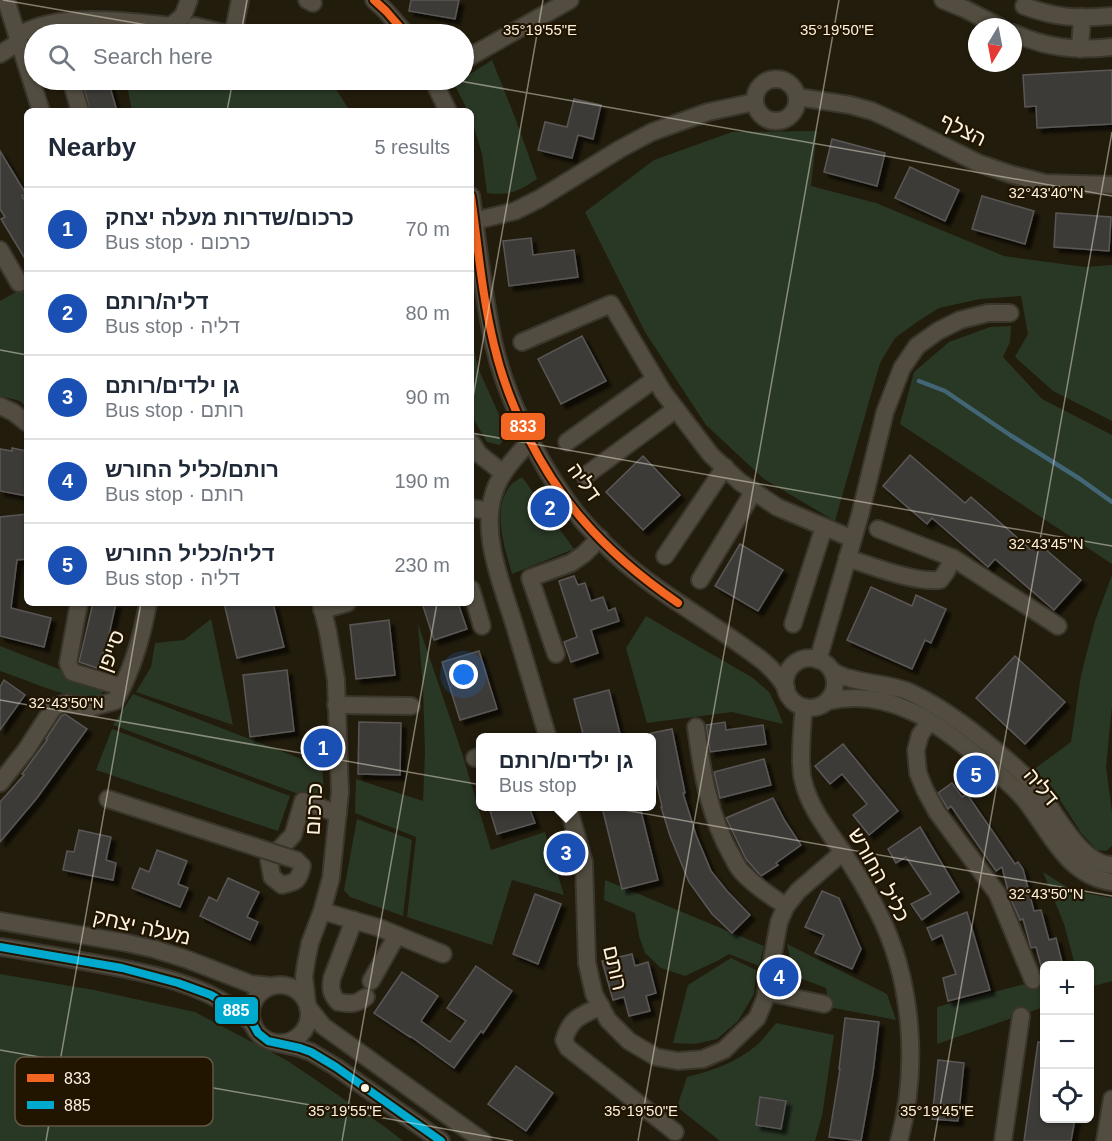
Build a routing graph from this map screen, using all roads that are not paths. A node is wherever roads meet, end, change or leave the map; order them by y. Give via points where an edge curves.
1 (6, 0) edge
2 (189, 0) edge
3 (240, 0) edge
4 (374, 0) edge
5 (570, 0) edge
6 (944, 0) edge
7 (1024, 6) dead end
8 (1112, 16) edge
9 (1082, 17) junction
10 (982, 18) edge
11 (47, 24) edge
12 (148, 24) edge
13 (173, 24) edge
14 (235, 24) edge
15 (397, 24) edge
16 (24, 36) edge
17 (1022, 37) edge
18 (18, 39) junction
19 (1112, 47) edge
20 (1080, 49) junction
21 (0, 54) edge
22 (474, 54) edge
23 (24, 58) edge
24 (34, 90) edge
25 (74, 90) edge
26 (438, 90) edge
27 (798, 97) junction
28 (755, 102) junction
29 (40, 108) edge
30 (79, 108) edge
31 (447, 108) edge
32 (1112, 185) edge
33 (474, 221) joint
34 (0, 250) edge
35 (19, 283) dead end
36 (1010, 313) dead end
37 (522, 342) dead end
38 (655, 379) junction
39 (0, 406) edge
40 (676, 409) junction
41 (24, 421) edge
42 (531, 440) junction
43 (567, 442) dead end
44 (474, 447) edge
45 (725, 467) junction
46 (503, 473) junction
47 (585, 476) dead end
48 (754, 492) junction
49 (474, 508) edge
50 (490, 511) junction
51 (824, 527) junction
52 (878, 529) dead end
53 (600, 538) junction
54 (853, 539) junction
55 (665, 556) dead end
56 (847, 558) junction
57 (953, 558) junction
58 (700, 580) dead end
59 (474, 599) edge
60 (78, 606) edge
61 (147, 606) edge
62 (321, 606) edge
63 (793, 624) dead end
64 (482, 626) dead end
65 (1058, 626) dead end
66 (752, 652) junction
67 (556, 654) dead end
68 (818, 660) junction
69 (794, 665) junction
70 (832, 671) junction
71 (122, 687) junction
72 (786, 688) junction
73 (828, 701) junction
74 (336, 705) junction
75 (411, 706) dead end
76 (804, 707) junction
77 (929, 722) junction
78 (696, 727) dead end
79 (544, 733) edge
80 (0, 783) edge
81 (108, 799) dead end
82 (569, 811) edge
83 (338, 814) junction
84 (843, 852) junction
85 (1112, 865) edge
86 (1112, 882) edge
87 (786, 906) junction
88 (322, 911) junction
89 (354, 920) junction
90 (0, 921) edge
91 (397, 935) junction
92 (310, 943) junction
93 (0, 947) edge
94 (443, 954) dead end
95 (1033, 980) dead end
96 (274, 986) junction
97 (766, 992) junction
98 (824, 1004) dead end
99 (308, 1005) junction
100 (601, 1006) junction
101 (1021, 1016) dead end
102 (253, 1024) junction
103 (278, 1043) junction
104 (1112, 1099) edge
105 (675, 1132) dead end
106 (441, 1141) edge
107 (483, 1141) edge
108 (899, 1141) edge
109 (1003, 1141) edge
110 (1106, 1141) edge

1 - 18 street
2 - 13 street via 183,16
3 - 14 street
4 - 15 street
5 - 22 street
6 - 10 street
7 - 9 street via 1058,16
8 - 9 street
9 - 20 street
11 - 12 street
16 - 18 street
17 - 20 street
18 - 21 street
18 - 23 street
19 - 20 street
24 - 29 street
25 - 30 street
26 - 31 street
27 - 28 street via 791,84 773,79 760,86
27 - 28 street via 793,115 780,122 761,115
27 - 32 street, הצלף via 872,111 978,163 1010,174 1045,183
28 - 33 street via 708,112 652,132 539,199 515,211
33 - 42 street, דליה via 494,346
34 - 35 street
36 - 54 street via 988,313 960,320 917,346 902,368 885,412
37 - 38 street via 611,304
38 - 40 street
38 - 43 street
39 - 41 street
40 - 45 street
40 - 47 street
42 - 46 street
42 - 53 street, דליה via 570,506
44 - 46 street
45 - 48 street
45 - 55 street
46 - 50 street
48 - 51 street via 777,507
48 - 58 street
49 - 50 street
50 - 79 street via 490,538 498,572
51 - 54 street
51 - 63 street
52 - 57 street
53 - 66 street, דליה via 664,594
53 - 67 street via 571,563 530,578
54 - 56 street
56 - 57 street via 930,581 940,580
56 - 68 street
57 - 65 street
59 - 64 street
60 - 71 street via 68,663 72,672
61 - 71 street, סייפן via 142,636
62 - 74 street, כרכום via 336,680
66 - 69 street, דליה via 774,662
66 - 72 street, דליה via 775,671
68 - 69 street via 801,660
68 - 70 street
69 - 72 street
70 - 73 street via 835,688
70 - 85 street, דליה via 907,691 973,731 1036,788 1086,855
71 - 80 street, סייפן via 115,701 93,707 66,703 54,707
72 - 76 street via 794,702
73 - 76 street via 813,708
73 - 77 street, דליה via 845,697 880,700 901,706
74 - 75 street
74 - 83 street, כרכום
76 - 84 street, כליל החורש via 802,778 811,805
77 - 86 street, דליה via 963,744 1008,782 1076,867
77 - 95 street via 916,750 925,790 997,893
78 - 87 street via 702,773 723,840 740,870
81 - 83 street, bridge via 262,849 296,860 302,866 300,875 294,882 282,885 272,877 269,860 292,835 303,801
82 - 100 street, רותם via 584,862 587,963
83 - 88 street, כרכום via 331,878
84 - 87 street, רותם
84 - 108 street, כליל החורש via 878,912 907,999 909,1084
87 - 97 street, רותם via 779,922
88 - 89 street
88 - 92 street, כרכום
89 - 91 street
89 - 91 street via 330,987 338,1002 358,1003
90 - 96 street, מעלה יצחק via 154,949 251,984
91 - 94 street
92 - 96 street, כרכום via 293,974
92 - 99 street, כרכום via 304,977
93 - 102 street via 168,980 211,995
96 - 99 street via 291,987
96 - 102 street via 262,991 252,1004
97 - 98 street
97 - 100 street, רותם via 757,1018 724,1050 703,1059 678,1061 656,1057 629,1041
99 - 103 street via 305,1030 298,1038
99 - 107 street via 323,1026
100 - 105 street via 576,1018 568,1027 564,1040 568,1048
101 - 109 street
102 - 103 street via 268,1041
103 - 106 street via 311,1052 336,1067
104 - 110 street

